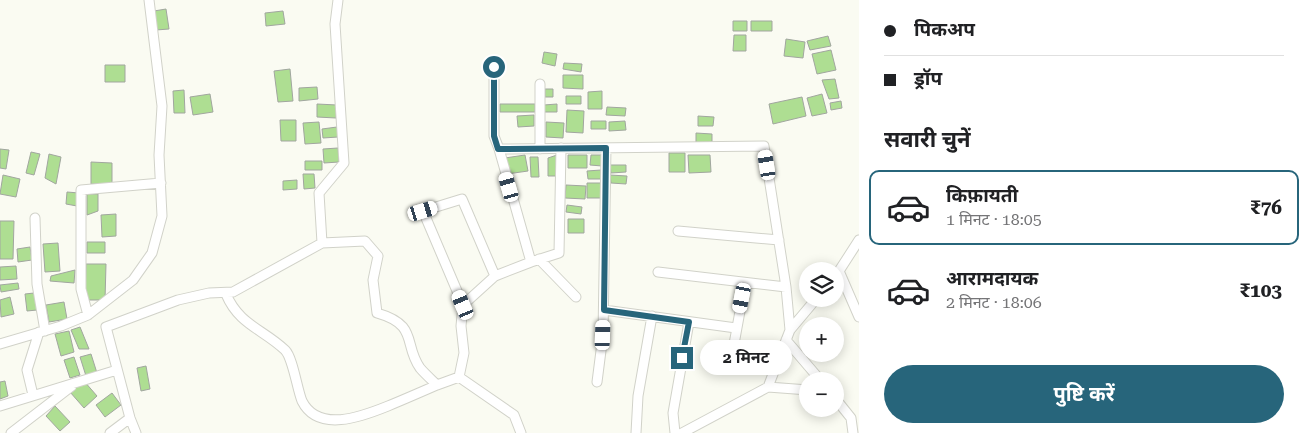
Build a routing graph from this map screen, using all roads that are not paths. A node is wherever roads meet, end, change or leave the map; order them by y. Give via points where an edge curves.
1 (149, 0) edge
2 (338, 0) edge
3 (494, 67) dead end
4 (540, 84) dead end
5 (561, 148) junction
6 (606, 148) junction
7 (498, 149) junction
8 (540, 149) junction
9 (161, 183) junction
10 (35, 218) dead end
11 (678, 231) dead end
12 (779, 240) junction
13 (859, 240) edge
14 (322, 243) junction
15 (535, 260) junction
16 (844, 263) edge
17 (658, 272) dead end
18 (495, 276) junction
19 (745, 284) junction
20 (786, 287) junction
21 (844, 288) edge
22 (226, 294) junction
23 (576, 297) dead end
24 (463, 305) junction
25 (809, 307) edge
26 (604, 310) junction
27 (88, 315) junction
28 (652, 316) junction
29 (859, 317) edge
30 (689, 322) junction
31 (736, 328) junction
32 (790, 330) junction
33 (42, 332) junction
34 (786, 340) junction
35 (0, 341) edge
36 (732, 355) dead end
37 (117, 370) junction
38 (813, 372) edge
39 (459, 377) junction
40 (77, 382) junction
41 (597, 382) dead end
42 (437, 385) junction
43 (768, 387) junction
44 (799, 389) edge
45 (36, 394) junction
46 (0, 406) edge
47 (844, 407) edge
48 (43, 409) junction
49 (855, 417) edge
50 (130, 418) junction
51 (11, 433) edge
52 (110, 433) edge
53 (136, 433) edge
54 (521, 433) edge
55 (636, 433) edge
56 (675, 433) edge
57 (682, 433) edge
58 (853, 433) edge

1 - 9 street via 162,106
2 - 14 street via 335,24 344,163 319,193
3 - 7 street via 494,136
4 - 8 street
5 - 6 street
5 - 8 street
5 - 15 street via 559,253
6 - 12 street via 764,146
6 - 26 street
7 - 8 street
7 - 15 street
9 - 27 street via 162,216 152,253 133,280
9 - 27 street via 82,190 81,289
10 - 33 street
11 - 12 street
12 - 20 street
13 - 16 street
14 - 22 street
14 - 42 street via 365,241 378,256 373,280 378,313 406,329 420,368
15 - 18 street
15 - 23 street
17 - 19 street
18 - 24 street
18 - 24 street via 462,199 423,211
19 - 20 street
19 - 31 street
20 - 32 street
21 - 29 street
22 - 37 street via 210,293 178,300 106,327
22 - 42 street via 239,316 287,352 303,402 309,413 320,420 352,421
24 - 39 street via 464,352
25 - 32 street
26 - 28 street
26 - 41 street
27 - 33 street
28 - 30 street
28 - 55 street via 638,396
30 - 31 street
30 - 56 street via 673,413
31 - 36 street
32 - 34 street
33 - 35 street
33 - 45 street via 26,370
34 - 38 street
34 - 43 street
37 - 40 street
37 - 50 street
39 - 42 street
39 - 54 street via 514,415
40 - 45 street
40 - 48 street
43 - 44 street
43 - 57 street
45 - 46 street
45 - 48 street
47 - 49 street
48 - 51 street
49 - 58 street
50 - 52 street
50 - 53 street

